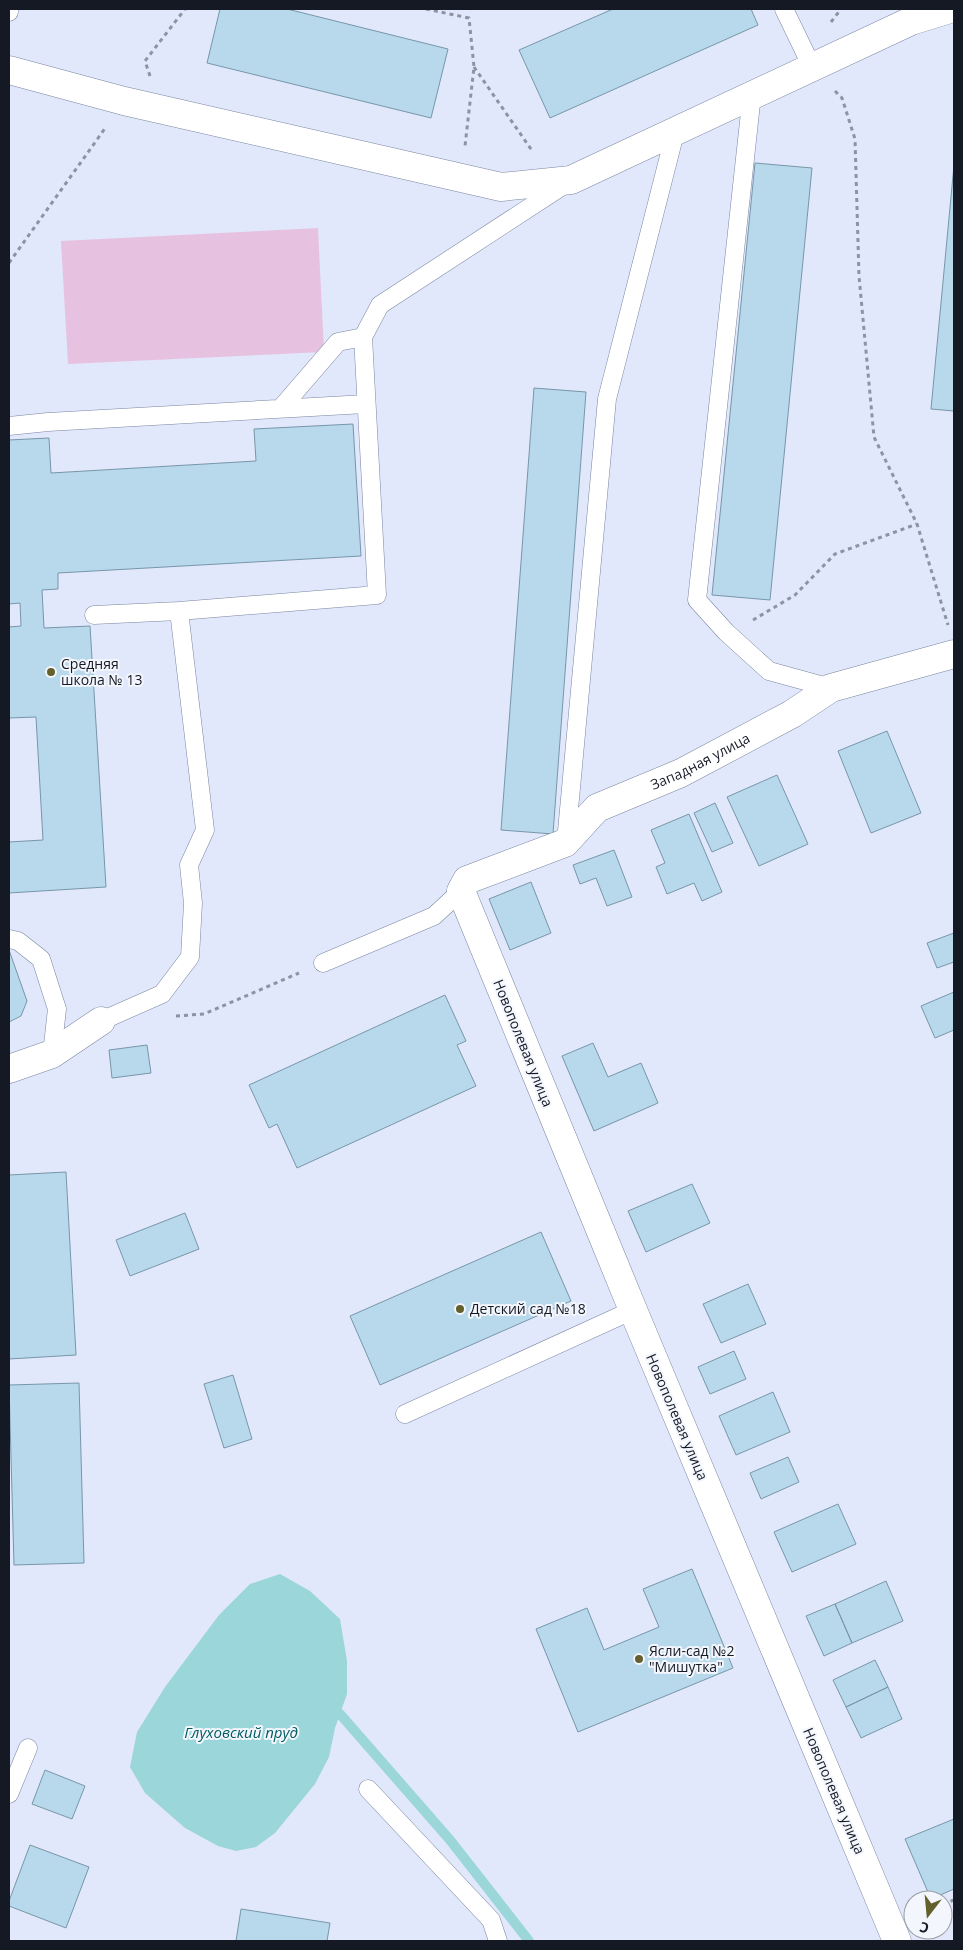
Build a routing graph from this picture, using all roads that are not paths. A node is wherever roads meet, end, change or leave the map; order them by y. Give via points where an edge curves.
1 (784, 9) edge
2 (950, 9) edge
3 (812, 67) junction
4 (9, 70) edge
5 (752, 94) junction
6 (675, 133) junction
7 (571, 180) junction
8 (363, 337) junction
9 (366, 404) junction
10 (281, 408) junction
11 (9, 426) edge
12 (179, 611) junction
13 (94, 615) dead end
14 (951, 641) edge
15 (831, 688) junction
16 (566, 842) junction
17 (461, 892) junction
18 (9, 939) edge
19 (323, 963) road end
20 (101, 1021) joint
21 (52, 1054) junction
22 (9, 1069) edge
23 (633, 1310) junction
24 (405, 1414) dead end
25 (28, 1748) dead end
26 (368, 1789) dead end
27 (9, 1794) edge
28 (498, 1941) edge
29 (897, 1941) edge

1 - 3 lane
2 - 3 street via 911,21
3 - 5 street
4 - 7 street via 124,100 501,187
5 - 6 street
5 - 15 lane via 697,600 769,671
6 - 7 street
6 - 16 lane via 607,399
7 - 8 lane via 380,305
8 - 9 lane
8 - 10 lane via 338,342
9 - 10 lane
9 - 12 lane via 377,595
10 - 11 lane
12 - 13 lane
12 - 20 lane via 205,830 189,865 193,903 190,957 162,994
14 - 15 street, Западная улица
15 - 16 street, Западная улица via 792,714 681,773 597,808
16 - 17 street, Западная улица via 467,880
17 - 19 lane via 434,916
17 - 23 street, Новополевая улица
18 - 21 lane via 18,941 41,959 57,1009
20 - 21 street
21 - 22 street
23 - 24 lane
23 - 29 street, Новополевая улица
25 - 27 lane
26 - 28 lane via 491,1920

